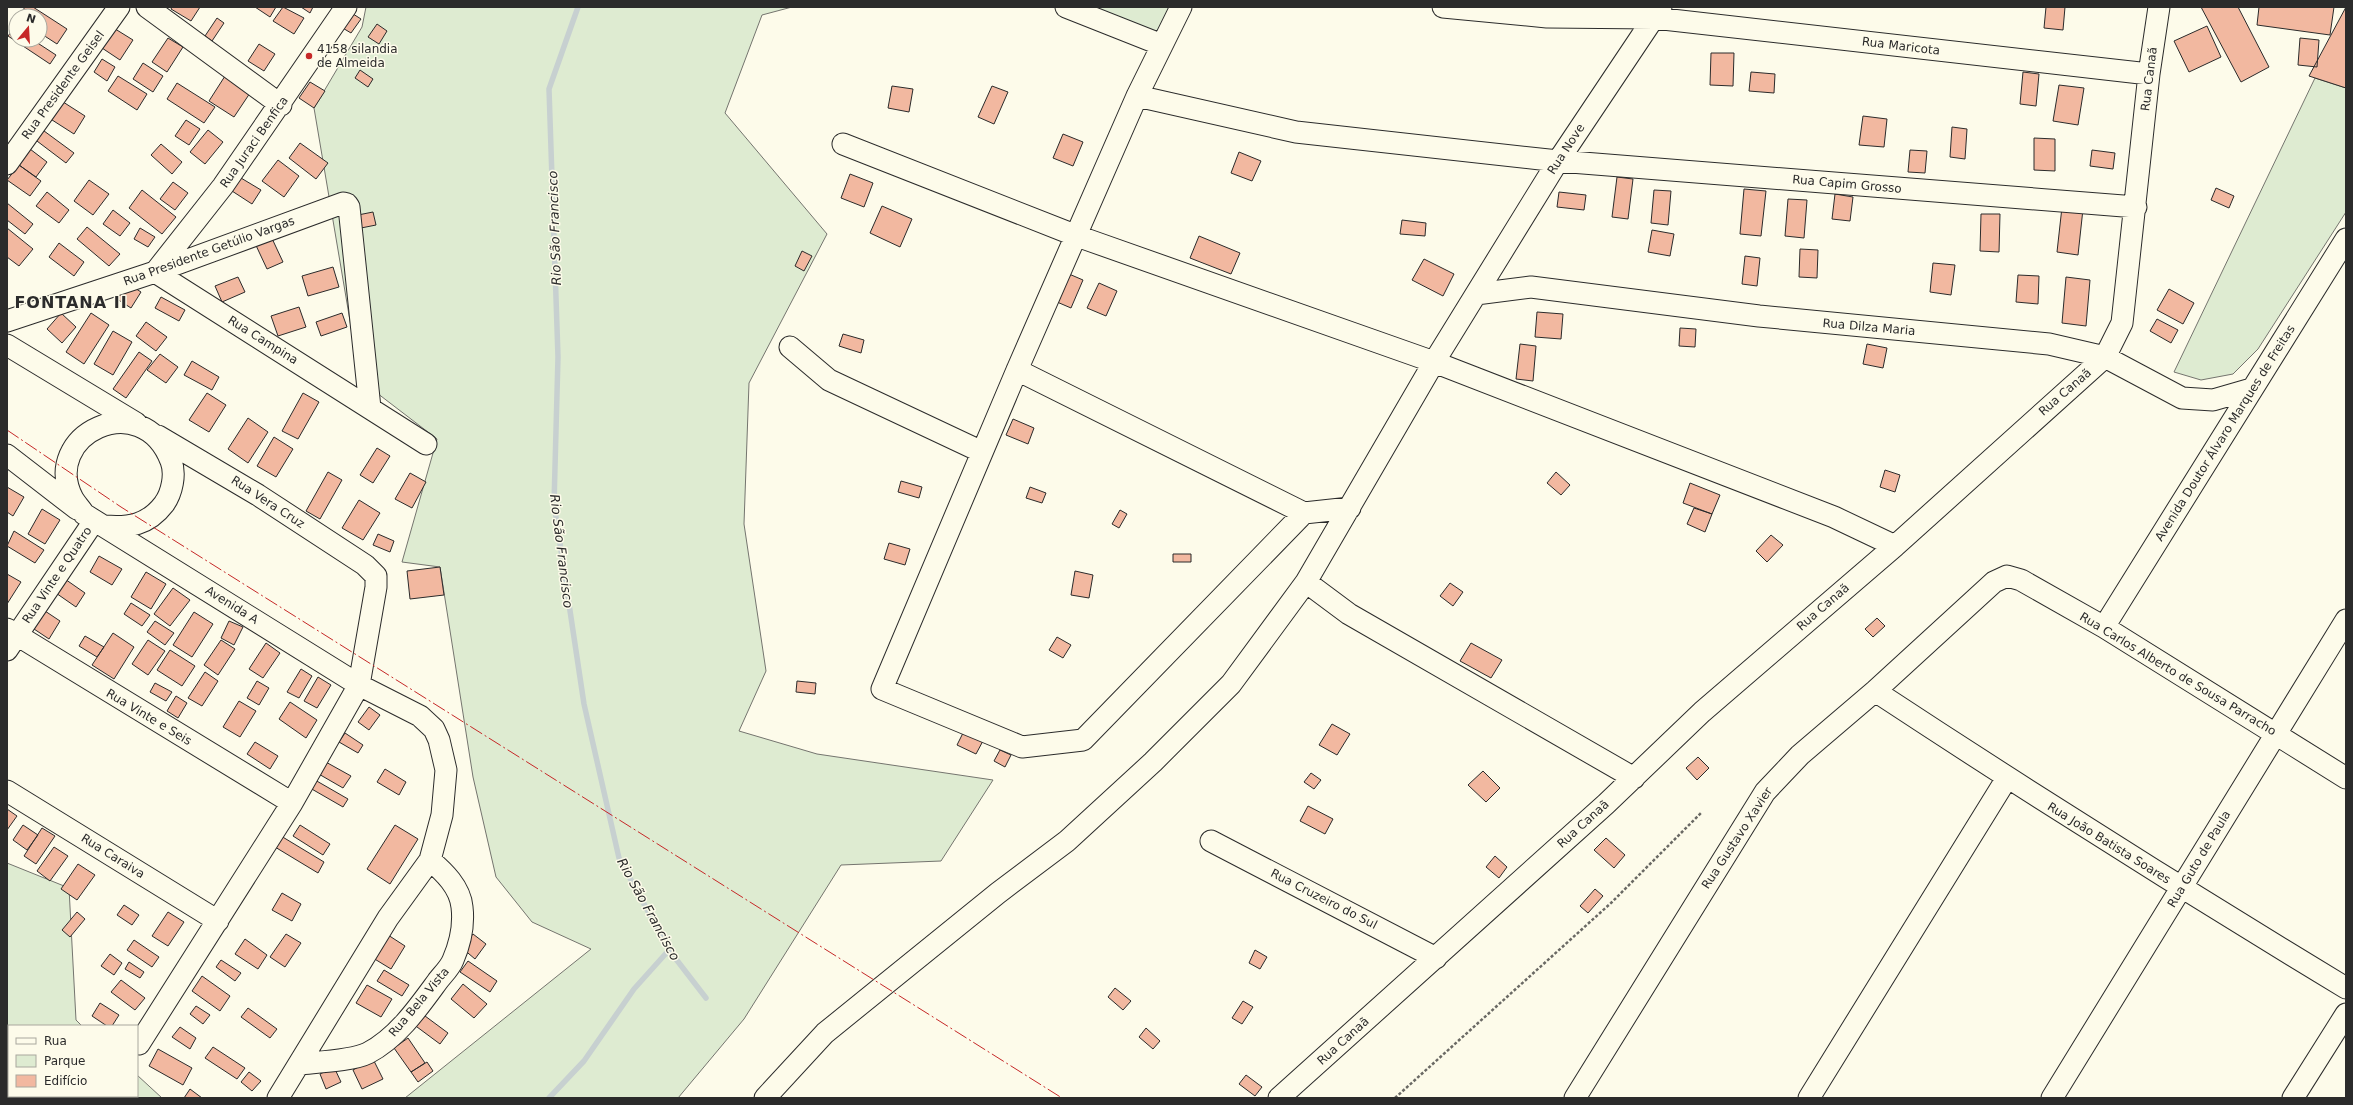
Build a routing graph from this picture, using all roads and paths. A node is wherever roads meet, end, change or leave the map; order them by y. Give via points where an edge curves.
1 (119, 7) edge
2 (147, 7) edge
3 (346, 7) edge
4 (1066, 7) edge
5 (1181, 7) edge
6 (1443, 7) edge
7 (2159, 7) edge
8 (1657, 12) edge
9 (1162, 45) junction
10 (2149, 74) junction
11 (1137, 96) junction
12 (281, 105) junction
13 (843, 144) dead end
14 (1558, 161) junction
15 (7, 164) edge
16 (2136, 206) junction
17 (1077, 236) junction
18 (2346, 239) edge
19 (155, 272) junction
20 (1476, 294) junction
21 (7, 321) edge
22 (7, 345) edge
23 (790, 347) dead end
24 (2105, 357) junction
25 (1434, 362) junction
26 (1017, 370) junction
27 (2251, 389) junction
28 (370, 408) junction
29 (147, 430) junction
30 (426, 444) dead end
31 (982, 452) junction
32 (7, 455) edge
33 (1350, 508) junction
34 (1304, 513) junction
35 (94, 520) junction
36 (1895, 546) junction
37 (2007, 576) joint
38 (1306, 582) junction
39 (2346, 620) edge
40 (2104, 627) junction
41 (10, 638) edge
42 (359, 685) junction
43 (1875, 691) junction
44 (2275, 733) junction
45 (1634, 778) junction
46 (2007, 778) junction
47 (2346, 778) edge
48 (7, 790) edge
49 (292, 804) junction
50 (1701, 813) dead end
51 (1211, 841) dead end
52 (430, 860) junction
53 (2182, 889) junction
54 (218, 921) junction
55 (1436, 958) junction
56 (2346, 988) edge
57 (2346, 1014) edge
58 (139, 1044) dead end
59 (299, 1064) junction
60 (278, 1098) edge
61 (765, 1098) edge
62 (1279, 1098) edge
63 (1395, 1098) edge
64 (1575, 1098) edge
65 (1809, 1098) edge
66 (2052, 1098) edge
67 (2293, 1098) edge

1 - 15 street, Rua Presidente Geisel
2 - 12 street
3 - 12 street, Rua Juraci Benfica
4 - 9 street
5 - 9 street
6 - 8 street, Rua Maricota via 1548,18
7 - 10 street, Rua Canaã
8 - 10 street, Rua Maricota
8 - 14 street, Rua Nove
9 - 11 street
10 - 16 street, Rua Canaã
11 - 14 street, Rua Capim Grosso via 1296,132
11 - 17 street
12 - 19 street, Rua Juraci Benfica via 223,186
13 - 17 street
14 - 16 street, Rua Capim Grosso
14 - 20 street, Rua Nove
16 - 24 street, Rua Canaã via 2122,323
17 - 25 street
17 - 26 street
18 - 27 street, Avenida Doutor Álvaro Marques de Freitas
19 - 21 street, Rua Presidente Getúlio Vargas
19 - 28 street, Rua Campina
19 - 28 street, Rua Presidente Getúlio Vargas via 343,203 349,207
20 - 24 street, Rua Dilza Maria via 1531,287 1759,316 2049,344
20 - 25 street, Rua Nove
22 - 29 street, Rua Vera Cruz
23 - 31 street via 829,380
24 - 27 street, Rua Dilza Maria via 2182,398 2213,400
24 - 36 street, Rua Canaã
25 - 33 street, Rua Nove
25 - 36 street via 1834,517
26 - 31 street
26 - 34 street
27 - 40 street, Avenida Doutor Álvaro Marques de Freitas
28 - 30 street, Rua Campina
29 - 35 street via 166,448 172,465 173,483 167,500 156,514 141,524 123,528
29 - 35 street via 122,422 104,424 87,433 75,446 68,464 67,482 73,499
29 - 42 street, Rua Vera Cruz via 258,495 365,565 376,576
31 - 34 street via 882,689 1022,747 1083,740
32 - 35 street, Avenida A
33 - 34 street
33 - 38 street, Rua Nove
35 - 41 street, Rua Vinte e Quatro
35 - 42 street, Avenida A
36 - 45 street, Rua Canaã via 1702,712
37 - 40 street, Rua Carlos Alberto de Sousa Parracho via 2021,580
37 - 43 street, Rua Gustavo Xavier via 1994,582
38 - 45 street via 1349,614
38 - 61 street, Rua Nove via 1231,684 1153,762 1067,841 824,1033
39 - 44 street, Rua Guto de Paula
40 - 44 street, Rua Carlos Alberto de Sousa Parracho
41 - 49 street, Rua Vinte e Seis
42 - 49 street
42 - 52 street via 420,716 434,728 446,770 442,815
43 - 46 street, Rua João Batista Soares
43 - 64 street, Rua Gustavo Xavier via 1800,755 1765,792
44 - 47 street, Rua Carlos Alberto de Sousa Parracho
44 - 53 street, Rua Guto de Paula
45 - 55 street, Rua Canaã
46 - 53 street, Rua João Batista Soares
46 - 65 street
48 - 54 street, Rua Caraiva
49 - 54 street
50 - 63 path via 1611,903
51 - 55 street, Rua Cruzeiro do Sul
52 - 59 street via 388,918
52 - 59 street, Rua Bela Vista via 445,874 457,891 462,906 461,936 453,961 419,1006 390,1038 367,1054
53 - 56 street, Rua João Batista Soares
53 - 66 street, Rua Guto de Paula
54 - 58 street
55 - 62 street, Rua Canaã
57 - 67 street
59 - 60 street

